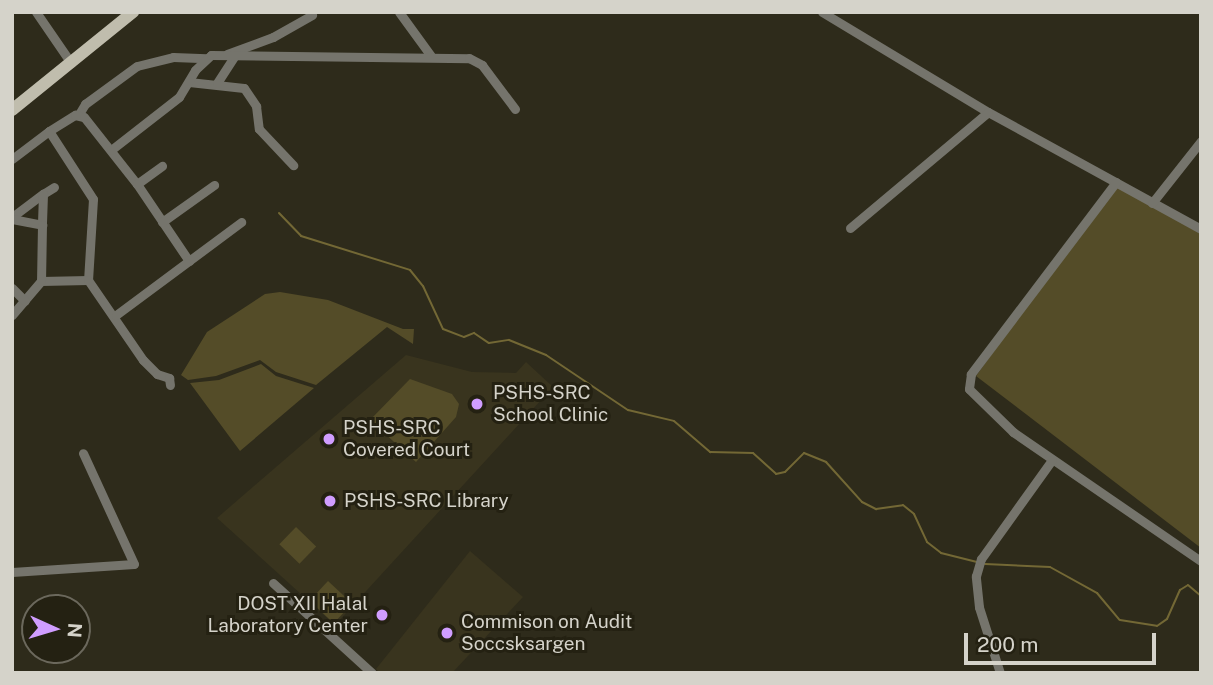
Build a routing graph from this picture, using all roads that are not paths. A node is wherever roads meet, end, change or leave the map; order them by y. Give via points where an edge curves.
1 (36, 12) edge
2 (133, 12) edge
3 (399, 12) edge
4 (822, 12) edge
5 (312, 15) dead end
6 (230, 55) junction
7 (431, 56) junction
8 (206, 58) junction
9 (71, 63) junction
10 (189, 82) junction
11 (217, 83) junction
12 (516, 108) dead end
13 (12, 110) edge
14 (988, 112) junction
15 (79, 114) junction
16 (48, 131) junction
17 (1201, 141) edge
18 (111, 150) junction
19 (12, 159) edge
20 (293, 165) dead end
21 (162, 166) dead end
22 (1116, 182) junction
23 (137, 184) junction
24 (214, 185) dead end
25 (54, 187) dead end
26 (43, 194) junction
27 (1152, 203) junction
28 (12, 218) edge
29 (162, 222) junction
30 (241, 222) dead end
31 (42, 225) junction
32 (850, 228) dead end
33 (1201, 229) edge
34 (189, 261) junction
35 (88, 280) junction
36 (41, 281) junction
37 (12, 288) edge
38 (25, 301) junction
39 (12, 315) edge
40 (116, 315) junction
41 (170, 385) dead end
42 (83, 453) dead end
43 (1052, 460) junction
44 (1201, 561) edge
45 (12, 572) edge
46 (273, 583) dead end
47 (372, 673) edge
48 (1000, 673) edge

1 - 9 street
2 - 9 main road
3 - 7 street
4 - 14 street
5 - 6 street
6 - 7 street
6 - 8 street
6 - 11 street
7 - 12 street via 475,60
8 - 10 street
8 - 15 street via 173,57 135,66 85,104
9 - 13 main road
10 - 11 street
10 - 18 street via 172,104
11 - 20 street via 244,88 256,106 259,129
14 - 22 street
14 - 32 street
15 - 16 street
15 - 18 street
16 - 19 street
16 - 35 street via 93,199
17 - 27 street
18 - 23 street
21 - 23 street
22 - 27 street
22 - 43 street via 971,374 971,396
23 - 29 street
24 - 29 street
25 - 26 street
26 - 28 street
26 - 31 street
27 - 33 street
28 - 31 street
29 - 34 street
30 - 34 street
31 - 36 street
34 - 40 street
35 - 36 street
35 - 40 street
36 - 38 street
37 - 38 street
38 - 39 street
40 - 41 street via 143,360 157,374 169,377
42 - 45 street via 134,564
43 - 44 street
43 - 48 street via 981,559 976,576 979,607
46 - 47 street

